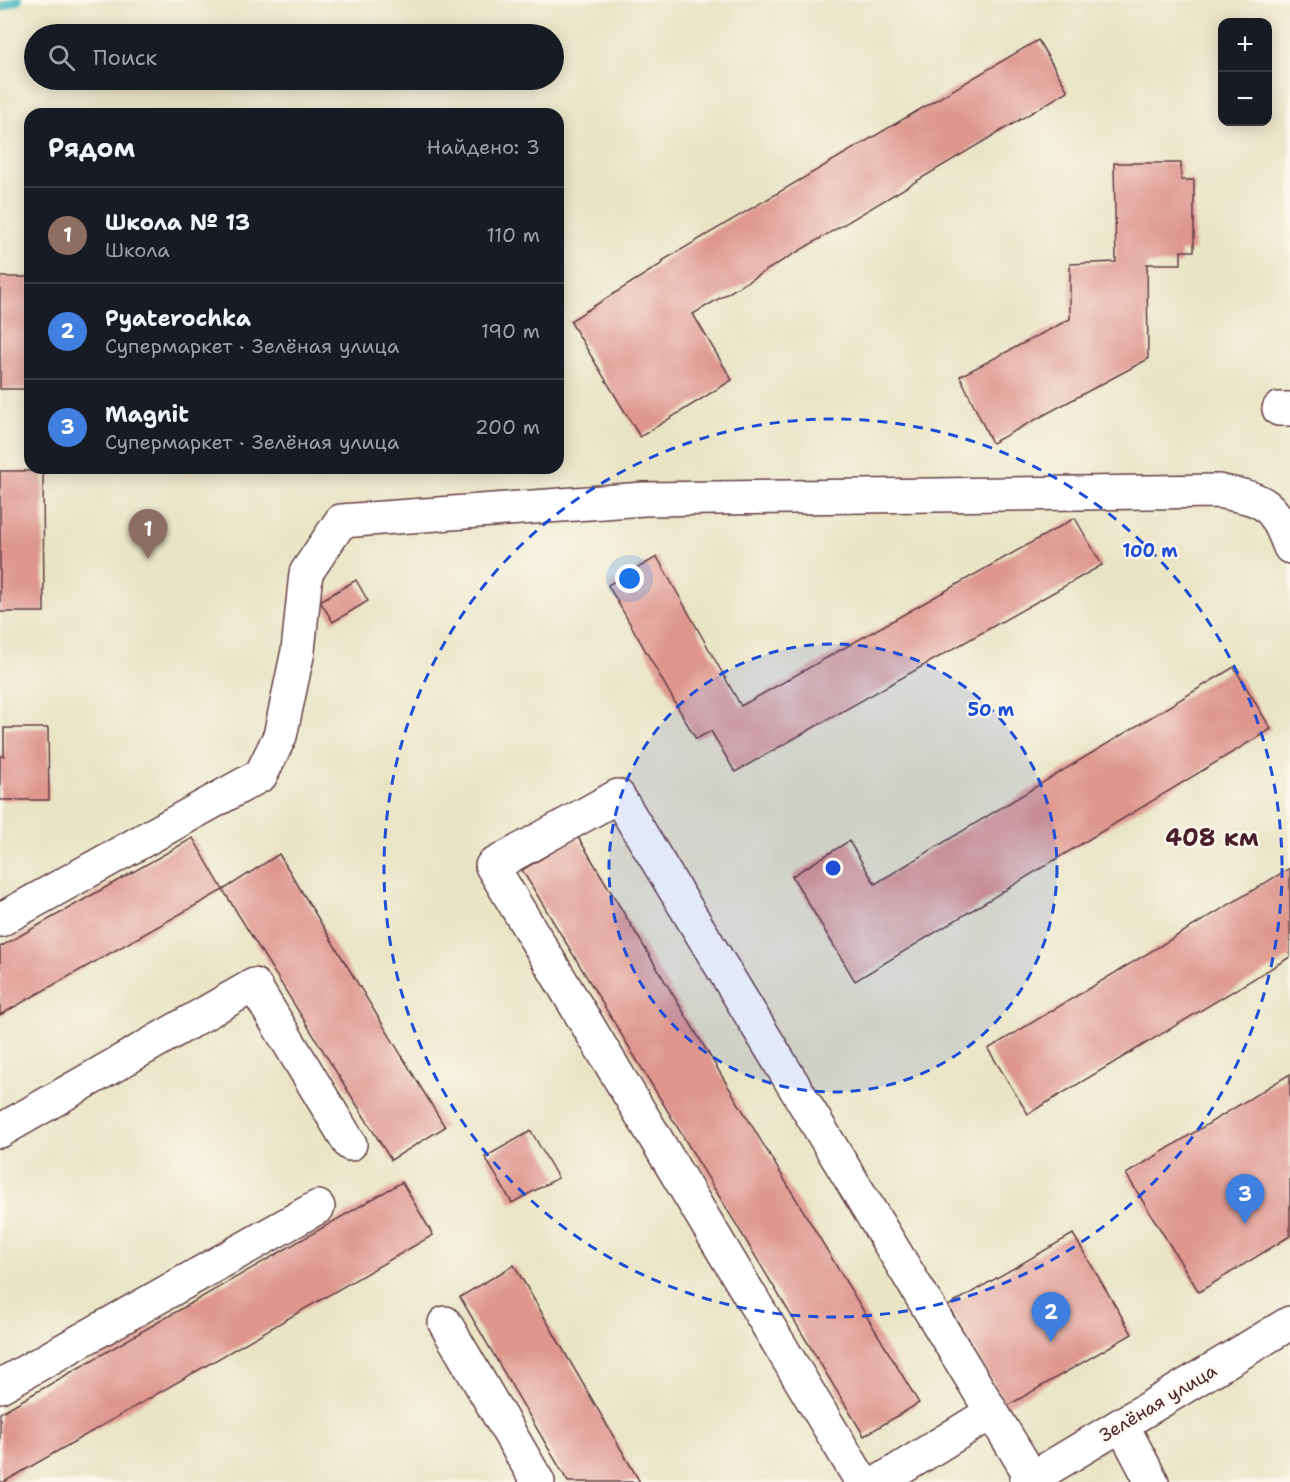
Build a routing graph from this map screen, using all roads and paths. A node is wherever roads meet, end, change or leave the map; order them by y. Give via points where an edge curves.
1 (1290, 547) edge
2 (0, 921) edge
3 (0, 1131) edge
4 (350, 1144) dead end
5 (318, 1207) dead end
6 (445, 1323) dead end
7 (1290, 1323) edge
8 (0, 1386) edge
9 (992, 1412) junction
10 (1122, 1425) junction
11 (1029, 1480) edge
12 (538, 1482) edge
13 (862, 1482) edge
14 (879, 1482) edge
15 (1152, 1482) edge

1 - 2 street via 1278,516 1255,498 1218,491 644,499 341,521 306,573 298,651 280,735 261,775
3 - 4 street via 254,985
5 - 8 street
6 - 12 street
7 - 10 street, Зелёная улица
9 - 11 street
9 - 13 street via 618,796 492,866
9 - 14 street
10 - 11 street, Зелёная улица
10 - 15 street

